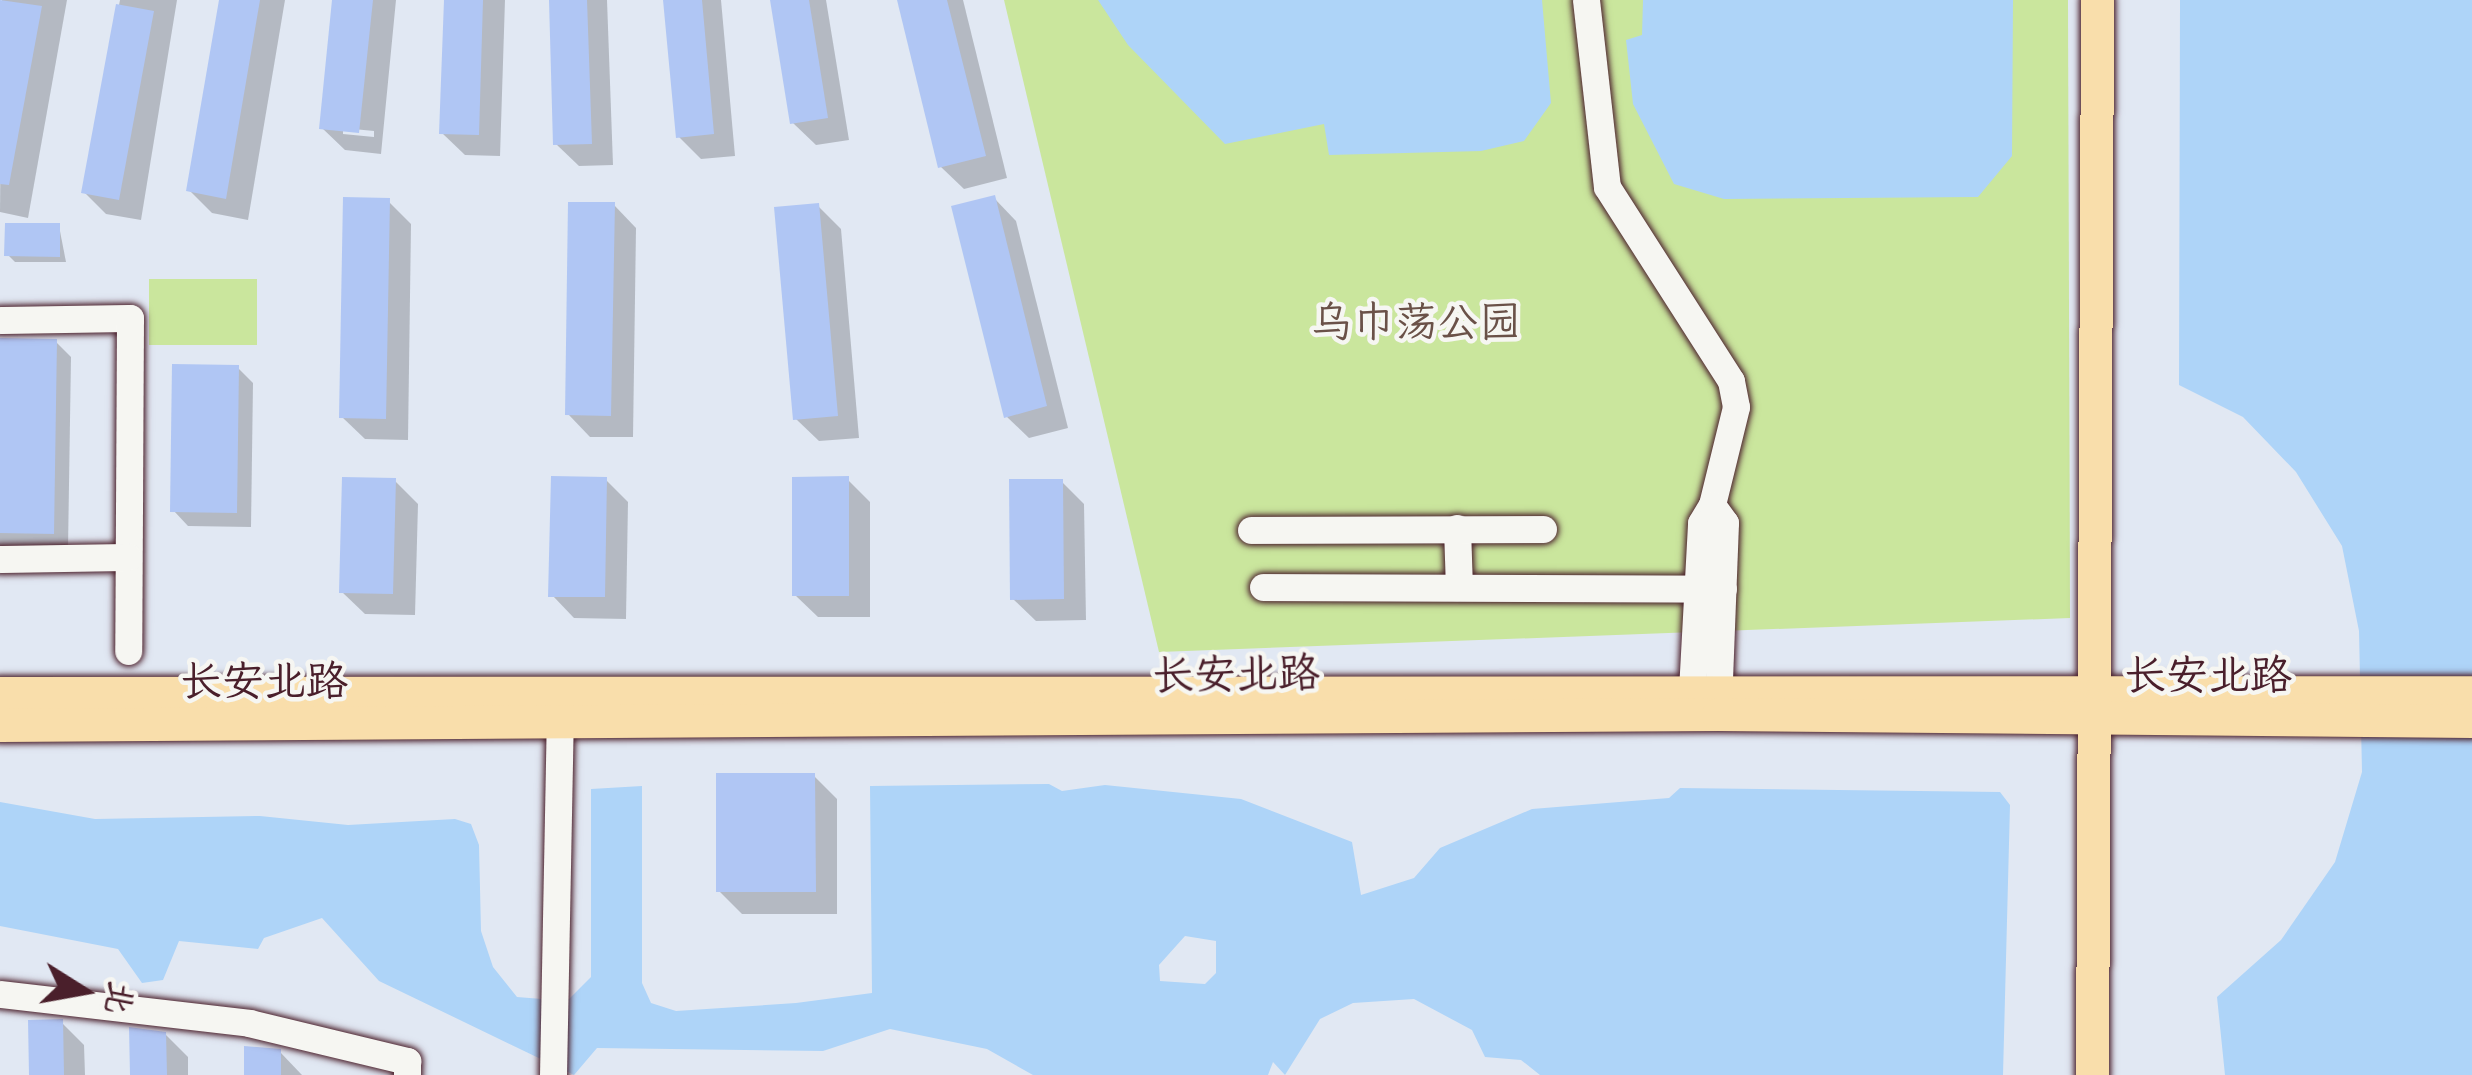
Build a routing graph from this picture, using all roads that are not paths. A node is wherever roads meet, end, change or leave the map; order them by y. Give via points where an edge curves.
1 (1586, 0) edge
2 (2097, 0) edge
3 (0, 320) edge
4 (1457, 528) junction
5 (1543, 529) dead end
6 (1251, 530) dead end
7 (128, 557) junction
8 (0, 559) edge
9 (1263, 587) dead end
10 (1459, 587) junction
11 (1710, 589) junction
12 (128, 651) dead end
13 (2472, 692) edge
14 (0, 693) edge
15 (1705, 701) junction
16 (2092, 704) junction
17 (2352, 706) junction
18 (2472, 722) edge
19 (0, 725) edge
20 (560, 726) junction
21 (0, 994) edge
22 (407, 1075) edge
23 (554, 1075) edge
24 (2092, 1075) edge

1 - 11 street via 1607,187 1731,381 1736,407 1712,505 1726,523
2 - 16 main road
3 - 7 street via 130,319
4 - 5 street
4 - 6 street
4 - 10 street
7 - 8 street
7 - 12 street
9 - 10 street
10 - 11 street
11 - 15 street
13 - 17 main road, 长安北路
14 - 15 main road, 长安北路
15 - 16 main road, 长安北路
15 - 20 main road, 长安北路
16 - 17 main road, 长安北路
16 - 24 main road
17 - 18 main road, 长安北路
19 - 20 main road, 长安北路
20 - 23 street
21 - 22 street via 249,1023 407,1061

